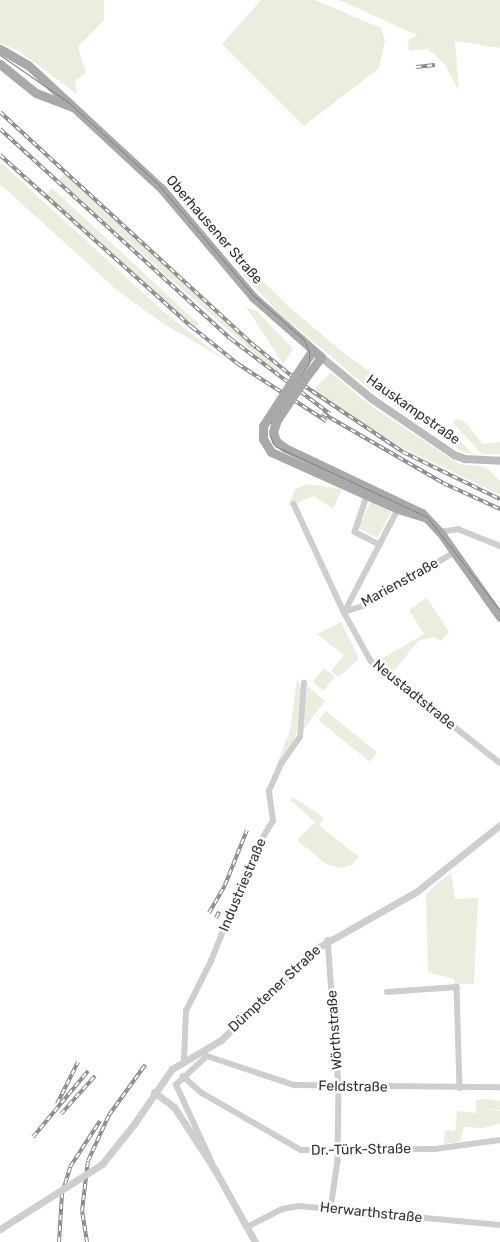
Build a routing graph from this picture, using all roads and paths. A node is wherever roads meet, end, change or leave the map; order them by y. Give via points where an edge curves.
1 (0, 49) edge
2 (0, 64) edge
3 (72, 107) junction
4 (317, 354) junction
5 (299, 378) junction
6 (500, 461) edge
7 (368, 494) junction
8 (294, 504) dead end
9 (398, 509) junction
10 (424, 517) junction
11 (445, 531) junction
12 (380, 545) junction
13 (500, 546) edge
14 (455, 552) junction
15 (355, 595) junction
16 (491, 602) junction
17 (365, 604) junction
18 (500, 609) edge
19 (344, 612) junction
20 (500, 617) edge
21 (304, 683) dead end
22 (500, 764) edge
23 (500, 825) edge
24 (328, 940) junction
25 (387, 992) dead end
26 (184, 1060) junction
27 (182, 1076) junction
28 (339, 1087) junction
29 (500, 1087) edge
30 (460, 1088) junction
31 (154, 1092) junction
32 (500, 1140) edge
33 (338, 1151) junction
34 (215, 1170) junction
35 (331, 1209) junction
36 (500, 1225) edge
37 (247, 1227) junction
38 (0, 1229) edge
39 (255, 1242) edge

1 - 3 main road, Oberhausener Straße via 19,58
2 - 3 main road, Oberhausener Straße via 31,90
3 - 4 main road, Oberhausener Straße via 173,200 248,292
4 - 5 main road
4 - 6 main road, Hauskampstraße via 372,399 454,455
5 - 7 main road, bridge via 263,426 263,439 271,452
5 - 10 main road, bridge via 273,432 279,444 415,508
7 - 9 main road
7 - 12 street via 355,532
8 - 19 street, Neustadtstraße
9 - 10 main road
9 - 12 street
10 - 11 main road
11 - 13 street via 458,529
11 - 14 main road
12 - 15 street
14 - 16 main road
14 - 17 street, Marienstraße
15 - 17 street
15 - 19 street
16 - 18 main road
16 - 20 main road
17 - 19 street, Marienstraße
19 - 22 street, Neustadtstraße via 371,661
21 - 26 street, Industriestraße via 300,737 281,764 270,788 273,821 256,849 211,961 186,1011
23 - 24 street, Dümptener Straße via 416,892
24 - 26 street, Dümptener Straße via 221,1040
24 - 28 street, Wörthstraße
25 - 30 street via 458,987
26 - 31 street, Dümptener Straße via 164,1076
27 - 28 street, Feldstraße via 204,1057 212,1056 294,1085
27 - 33 street, Dr.-Türk-Straße via 202,1093 296,1148
27 - 34 street via 176,1089 203,1138
28 - 30 street, Feldstraße
28 - 33 street, Wörthstraße
29 - 30 street, Feldstraße
31 - 34 street via 174,1106
31 - 38 street, Dümptener Straße, bridge via 134,1124 102,1164
32 - 33 street, Dr.-Türk-Straße via 435,1149
33 - 35 street, Wörthstraße
34 - 37 street
35 - 36 street, Herwarthstraße
35 - 37 street, Herwarthstraße via 291,1207
37 - 39 street

